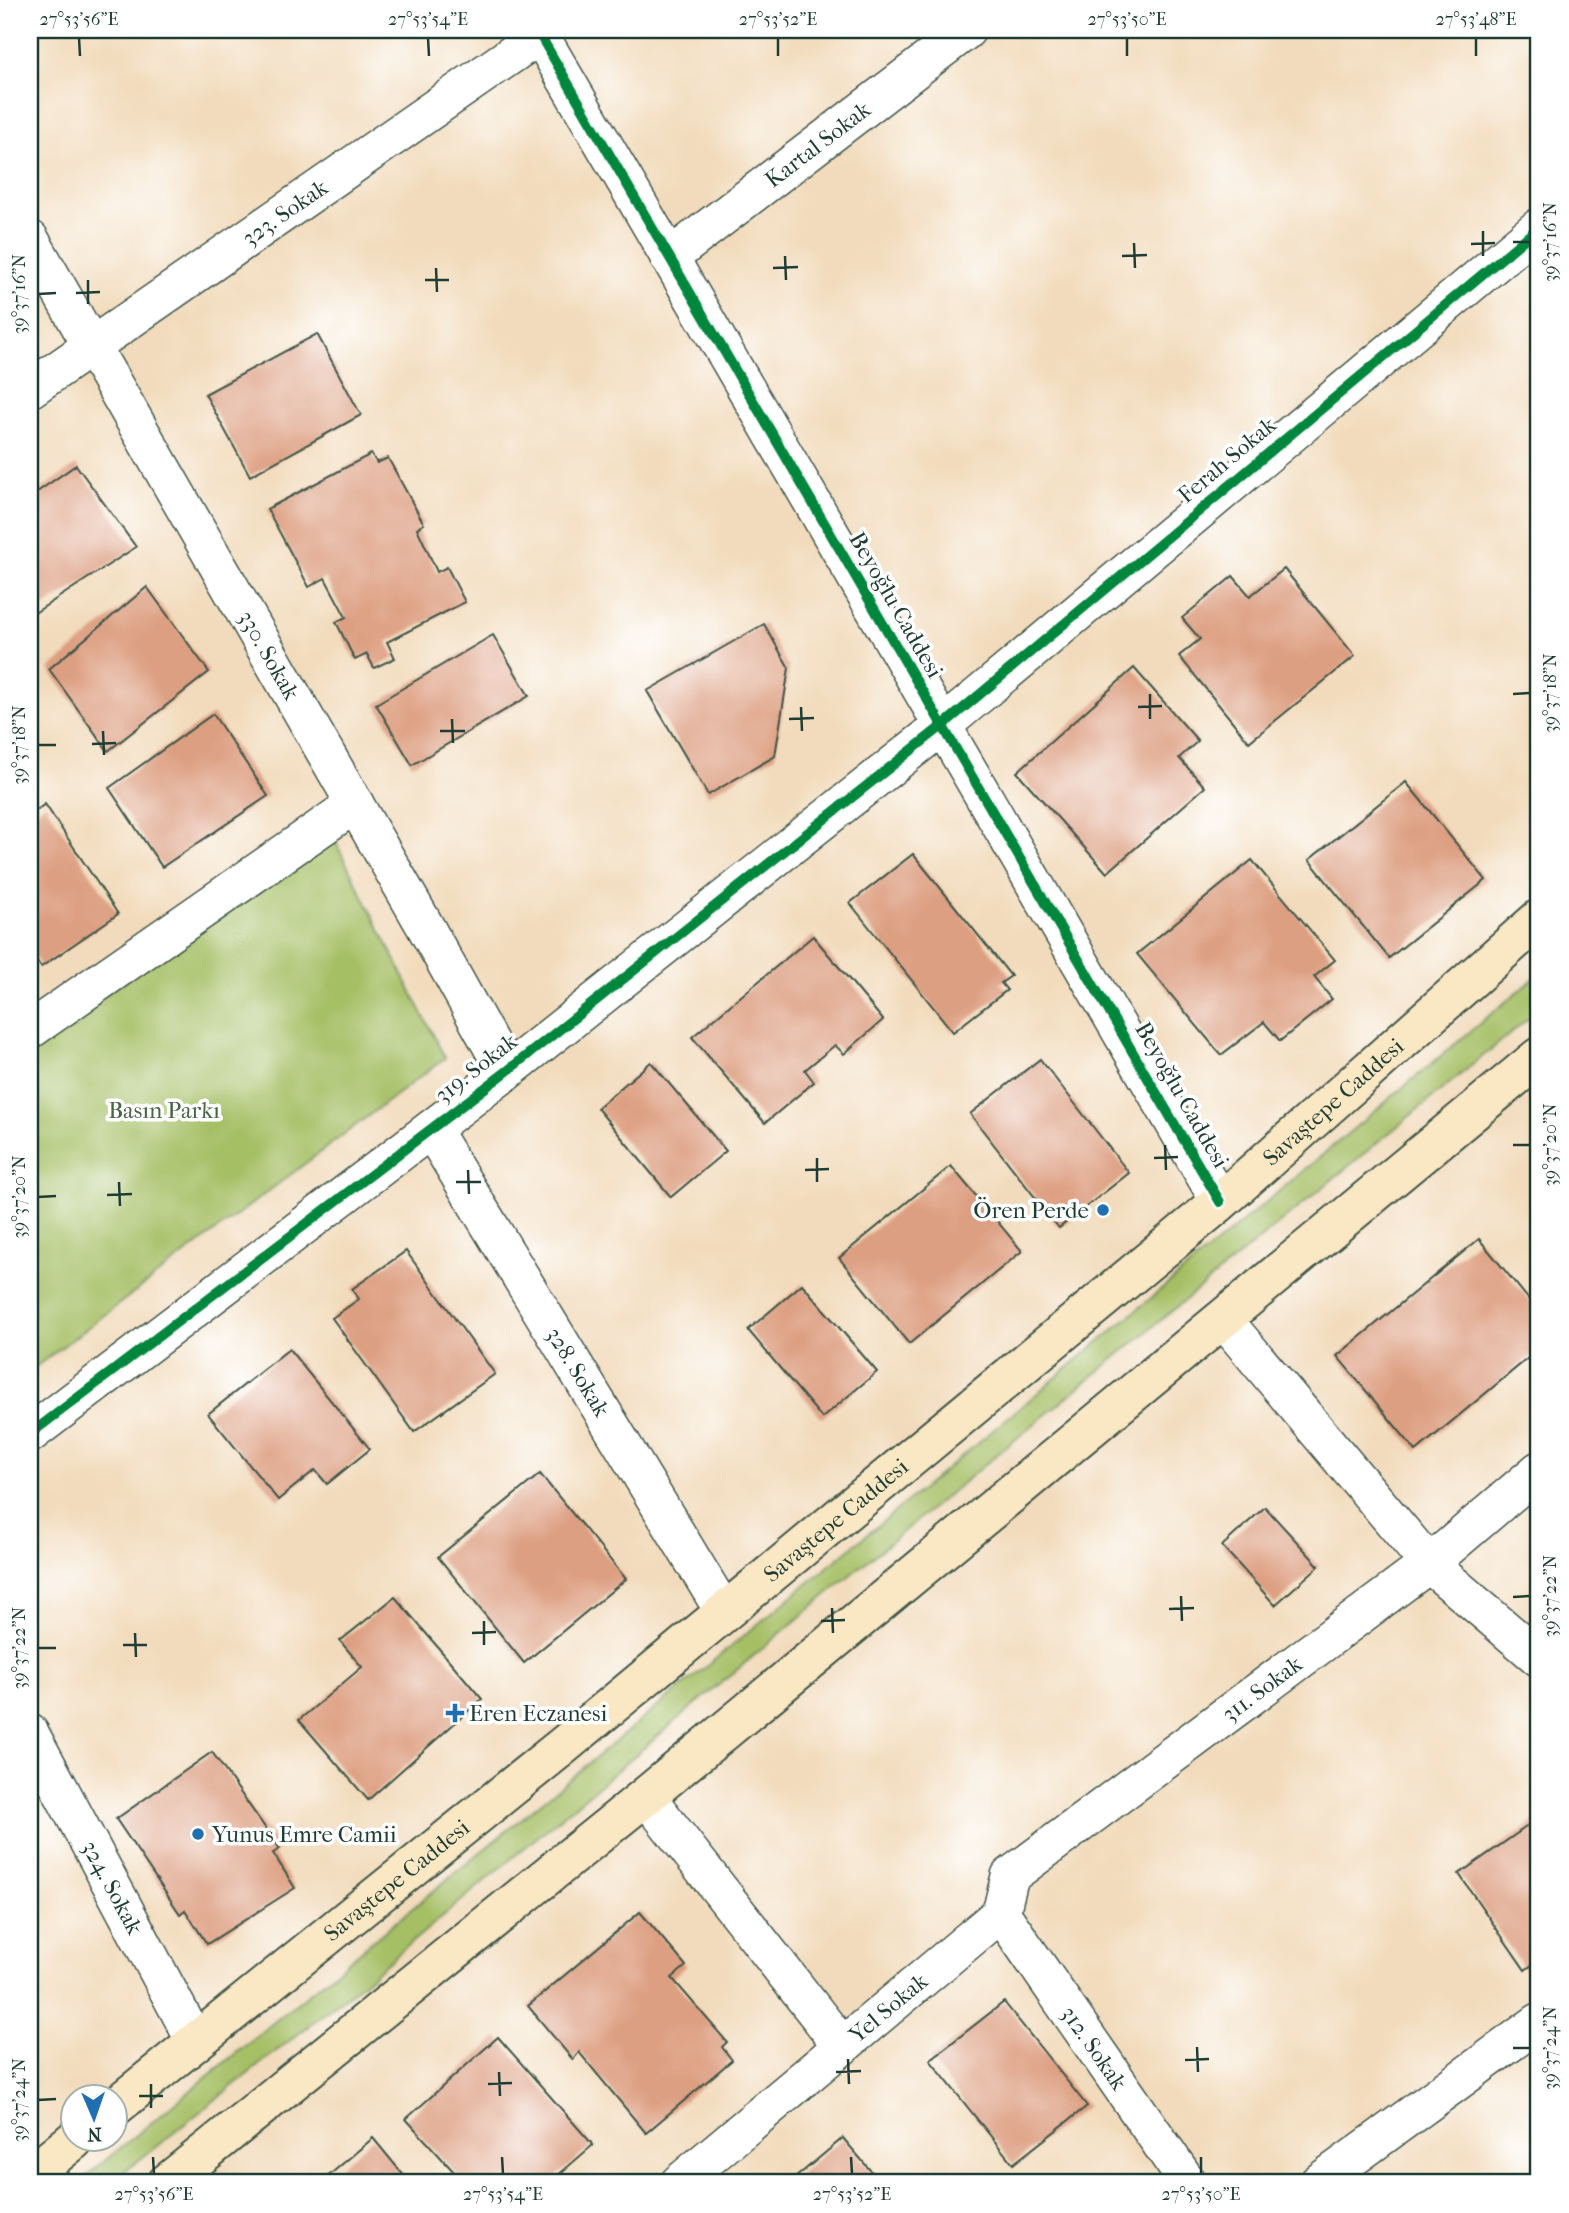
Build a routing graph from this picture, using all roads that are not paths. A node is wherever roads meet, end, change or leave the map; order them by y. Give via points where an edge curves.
1 (967, 30) edge
2 (538, 32) edge
3 (1539, 227) edge
4 (30, 239) edge
5 (669, 258) junction
6 (90, 345) junction
7 (30, 389) edge
8 (942, 726) junction
9 (355, 804) junction
10 (1539, 919) edge
11 (30, 1030) edge
12 (1539, 1057) edge
13 (506, 1072) junction
14 (431, 1129) junction
15 (1220, 1202) junction
16 (1223, 1319) junction
17 (30, 1434) edge
18 (1539, 1470) edge
19 (1429, 1564) junction
20 (724, 1612) junction
21 (1539, 1658) edge
22 (30, 1733) edge
23 (646, 1796) junction
24 (1001, 1913) junction
25 (1539, 2022) edge
26 (195, 2041) junction
27 (842, 2046) junction
28 (130, 2094) edge
29 (60, 2151) edge
30 (30, 2176) edge
31 (167, 2183) edge
32 (679, 2183) edge
33 (1188, 2183) edge
34 (1318, 2183) edge

1 - 5 street, Kartal Sokak
2 - 5 street, Beyoğlu Caddesi
2 - 6 street, 323. Sokak
3 - 8 street, Ferah Sokak
4 - 6 street, 330. Sokak
5 - 8 street, Beyoğlu Caddesi
6 - 7 street, 323. Sokak
6 - 9 street, 330. Sokak
8 - 13 street, 319. Sokak
8 - 15 street, Beyoğlu Caddesi
9 - 11 street
9 - 13 street, 330. Sokak
10 - 15 main road, Savaştepe Caddesi
12 - 16 main road
13 - 14 street, 319. Sokak
14 - 17 street, 319. Sokak
14 - 20 street, 328. Sokak
15 - 20 main road, Savaştepe Caddesi
16 - 19 street
16 - 23 main road
18 - 19 street, 311. Sokak
19 - 21 street
19 - 24 street, 311. Sokak via 1010,1876
20 - 26 main road, Savaştepe Caddesi
22 - 26 street, 324. Sokak
23 - 27 street
23 - 31 main road
24 - 27 street, Yel Sokak
24 - 33 street, 312. Sokak
25 - 34 street
26 - 28 main road, Savaştepe Caddesi
27 - 32 street, Yel Sokak
29 - 30 main road

